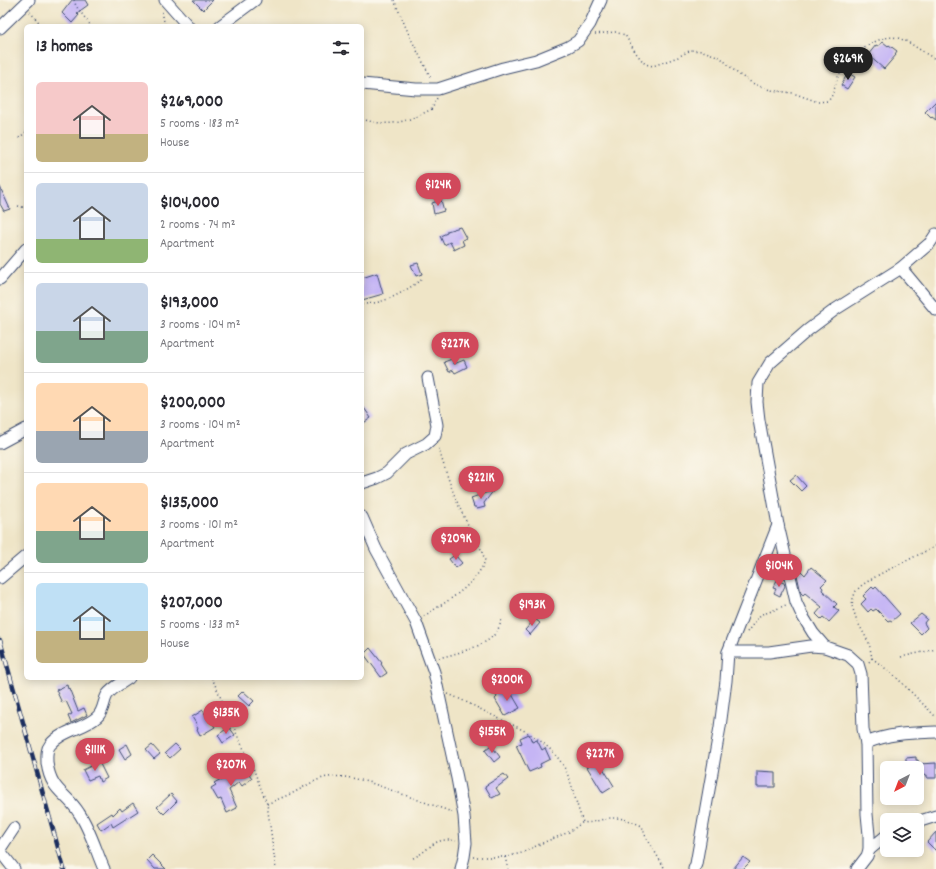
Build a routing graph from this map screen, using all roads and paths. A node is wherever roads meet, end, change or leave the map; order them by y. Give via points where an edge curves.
1 (74, 0) edge
2 (165, 0) edge
3 (255, 0) edge
4 (394, 0) edge
5 (601, 0) edge
6 (26, 2) edge
7 (41, 24) edge
8 (90, 24) edge
9 (186, 24) edge
10 (223, 24) edge
11 (0, 28) edge
12 (578, 42) junction
13 (936, 59) edge
14 (364, 84) edge
15 (438, 90) junction
16 (364, 119) edge
17 (24, 134) edge
18 (19, 138) dead end
19 (18, 206) dead end
20 (24, 208) edge
21 (936, 234) edge
22 (24, 251) edge
23 (901, 268) junction
24 (0, 279) edge
25 (421, 280) dead end
26 (364, 304) edge
27 (936, 310) edge
28 (428, 378) dead end
29 (24, 430) edge
30 (435, 436) junction
31 (0, 442) edge
32 (364, 482) edge
33 (364, 522) edge
34 (778, 525) junction
35 (936, 546) edge
36 (24, 558) edge
37 (0, 578) edge
38 (790, 604) dead end
39 (502, 619) dead end
40 (416, 622) junction
41 (744, 635) dead end
42 (825, 647) junction
43 (936, 649) edge
44 (728, 652) junction
45 (901, 657) dead end
46 (872, 658) junction
47 (431, 660) junction
48 (862, 674) junction
49 (125, 680) edge
50 (213, 680) edge
51 (439, 691) junction
52 (936, 718) edge
53 (936, 732) edge
54 (866, 743) junction
55 (267, 804) junction
56 (464, 816) junction
57 (936, 816) edge
58 (924, 820) edge
59 (583, 822) junction
60 (14, 828) dead end
61 (880, 841) edge
62 (466, 843) junction
63 (0, 850) edge
64 (869, 850) junction
65 (464, 857) junction
66 (504, 857) junction
67 (413, 858) dead end
68 (14, 869) edge
69 (104, 869) edge
70 (276, 869) edge
71 (461, 869) edge
72 (508, 869) edge
73 (665, 869) edge
74 (694, 869) edge
75 (857, 869) edge

1 - 8 path
2 - 9 street
3 - 10 street
4 - 15 path
5 - 12 street
6 - 7 path
6 - 11 street
12 - 13 path via 590,35 615,32 625,35 645,64 653,66 678,58 691,50 703,51 720,57 738,74 754,84 818,102 828,101 833,95 839,75 848,62 875,42 900,38
12 - 15 street via 536,60
14 - 15 street
15 - 16 path via 437,100 432,109 418,116 400,123 384,124
17 - 18 path
19 - 20 path
21 - 23 street via 930,243
22 - 24 street
23 - 27 street
23 - 34 street via 808,330 770,363 758,383 759,420
25 - 26 path via 396,296 376,304
28 - 30 street via 437,425
29 - 31 street
30 - 32 street via 426,444 406,454 387,473
30 - 40 path via 447,475 484,560 474,579 462,591
33 - 40 street
34 - 42 street via 796,602 813,634
34 - 44 street
35 - 46 path via 862,585 852,598 857,621 869,643
36 - 37 street
38 - 41 path via 761,614
39 - 47 path via 497,632 487,641 462,652
40 - 47 street
42 - 44 street via 812,646 768,652
42 - 48 street via 848,655 858,664
43 - 45 path
44 - 74 street via 720,727
46 - 48 path
46 - 52 path via 895,676
47 - 51 street
48 - 54 street via 863,729
49 - 69 street via 110,691 102,712 93,721 56,740 48,750 47,756 51,779 80,814
50 - 55 path
51 - 56 street
51 - 59 path via 517,726 541,741 565,769
53 - 54 street via 880,737
54 - 64 street
55 - 56 path via 314,781 340,777 362,780
55 - 70 path
56 - 62 street
57 - 58 street
59 - 66 path via 569,832 522,853
59 - 73 path via 614,818 629,820 642,826
60 - 63 street
61 - 64 street
62 - 65 street
62 - 67 path via 440,841
63 - 68 street
64 - 75 street
65 - 66 path
65 - 71 street
66 - 72 path

